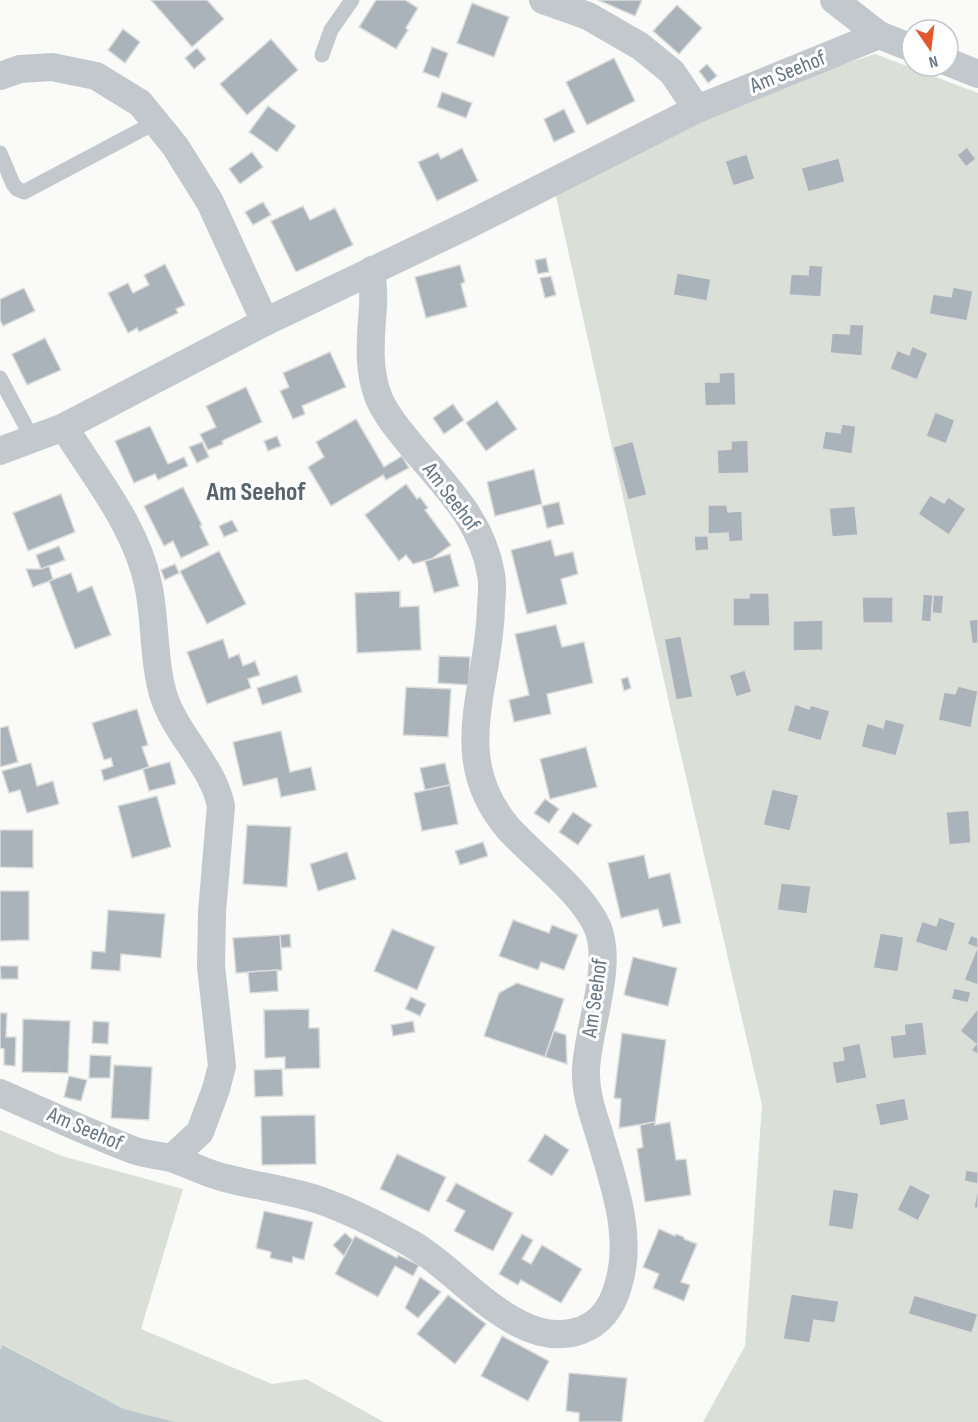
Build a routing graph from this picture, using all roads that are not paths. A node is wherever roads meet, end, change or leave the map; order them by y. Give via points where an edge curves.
1 (352, 0) edge
2 (543, 0) edge
3 (834, 0) edge
4 (879, 35) junction
5 (900, 43) edge
6 (322, 55) dead end
7 (960, 67) edge
8 (978, 74) edge
9 (0, 76) edge
10 (697, 109) junction
11 (156, 122) junction
12 (0, 153) edge
13 (372, 270) junction
14 (266, 322) junction
15 (0, 378) edge
16 (64, 427) junction
17 (32, 438) junction
18 (0, 451) edge
19 (0, 1093) edge
20 (172, 1158) junction

1 - 6 lane via 331,30
2 - 10 street via 588,16 640,46 672,72
3 - 4 street
4 - 5 street
4 - 10 street, Am Seehof
7 - 8 street
9 - 11 street via 20,69 52,68 96,76 140,103
10 - 13 street, Am Seehof
11 - 12 lane via 24,192 13,184
11 - 14 street via 210,202
13 - 14 street, Am Seehof
13 - 20 street, Am Seehof via 371,367 378,397 397,428 466,511 483,540 492,576 491,632 474,725 475,757 482,784 508,828 580,900 602,942 586,1089 622,1224 623,1271 614,1301 599,1322 556,1335 523,1326 493,1308 421,1249 380,1226 318,1200 221,1177
14 - 16 street, Am Seehof
15 - 17 lane
16 - 17 street, Am Seehof
16 - 20 street via 116,507 137,548 148,582 165,699 181,733 218,791 221,806 211,966 222,1066 200,1132
17 - 18 street, Am Seehof
19 - 20 street, Am Seehof via 136,1151

